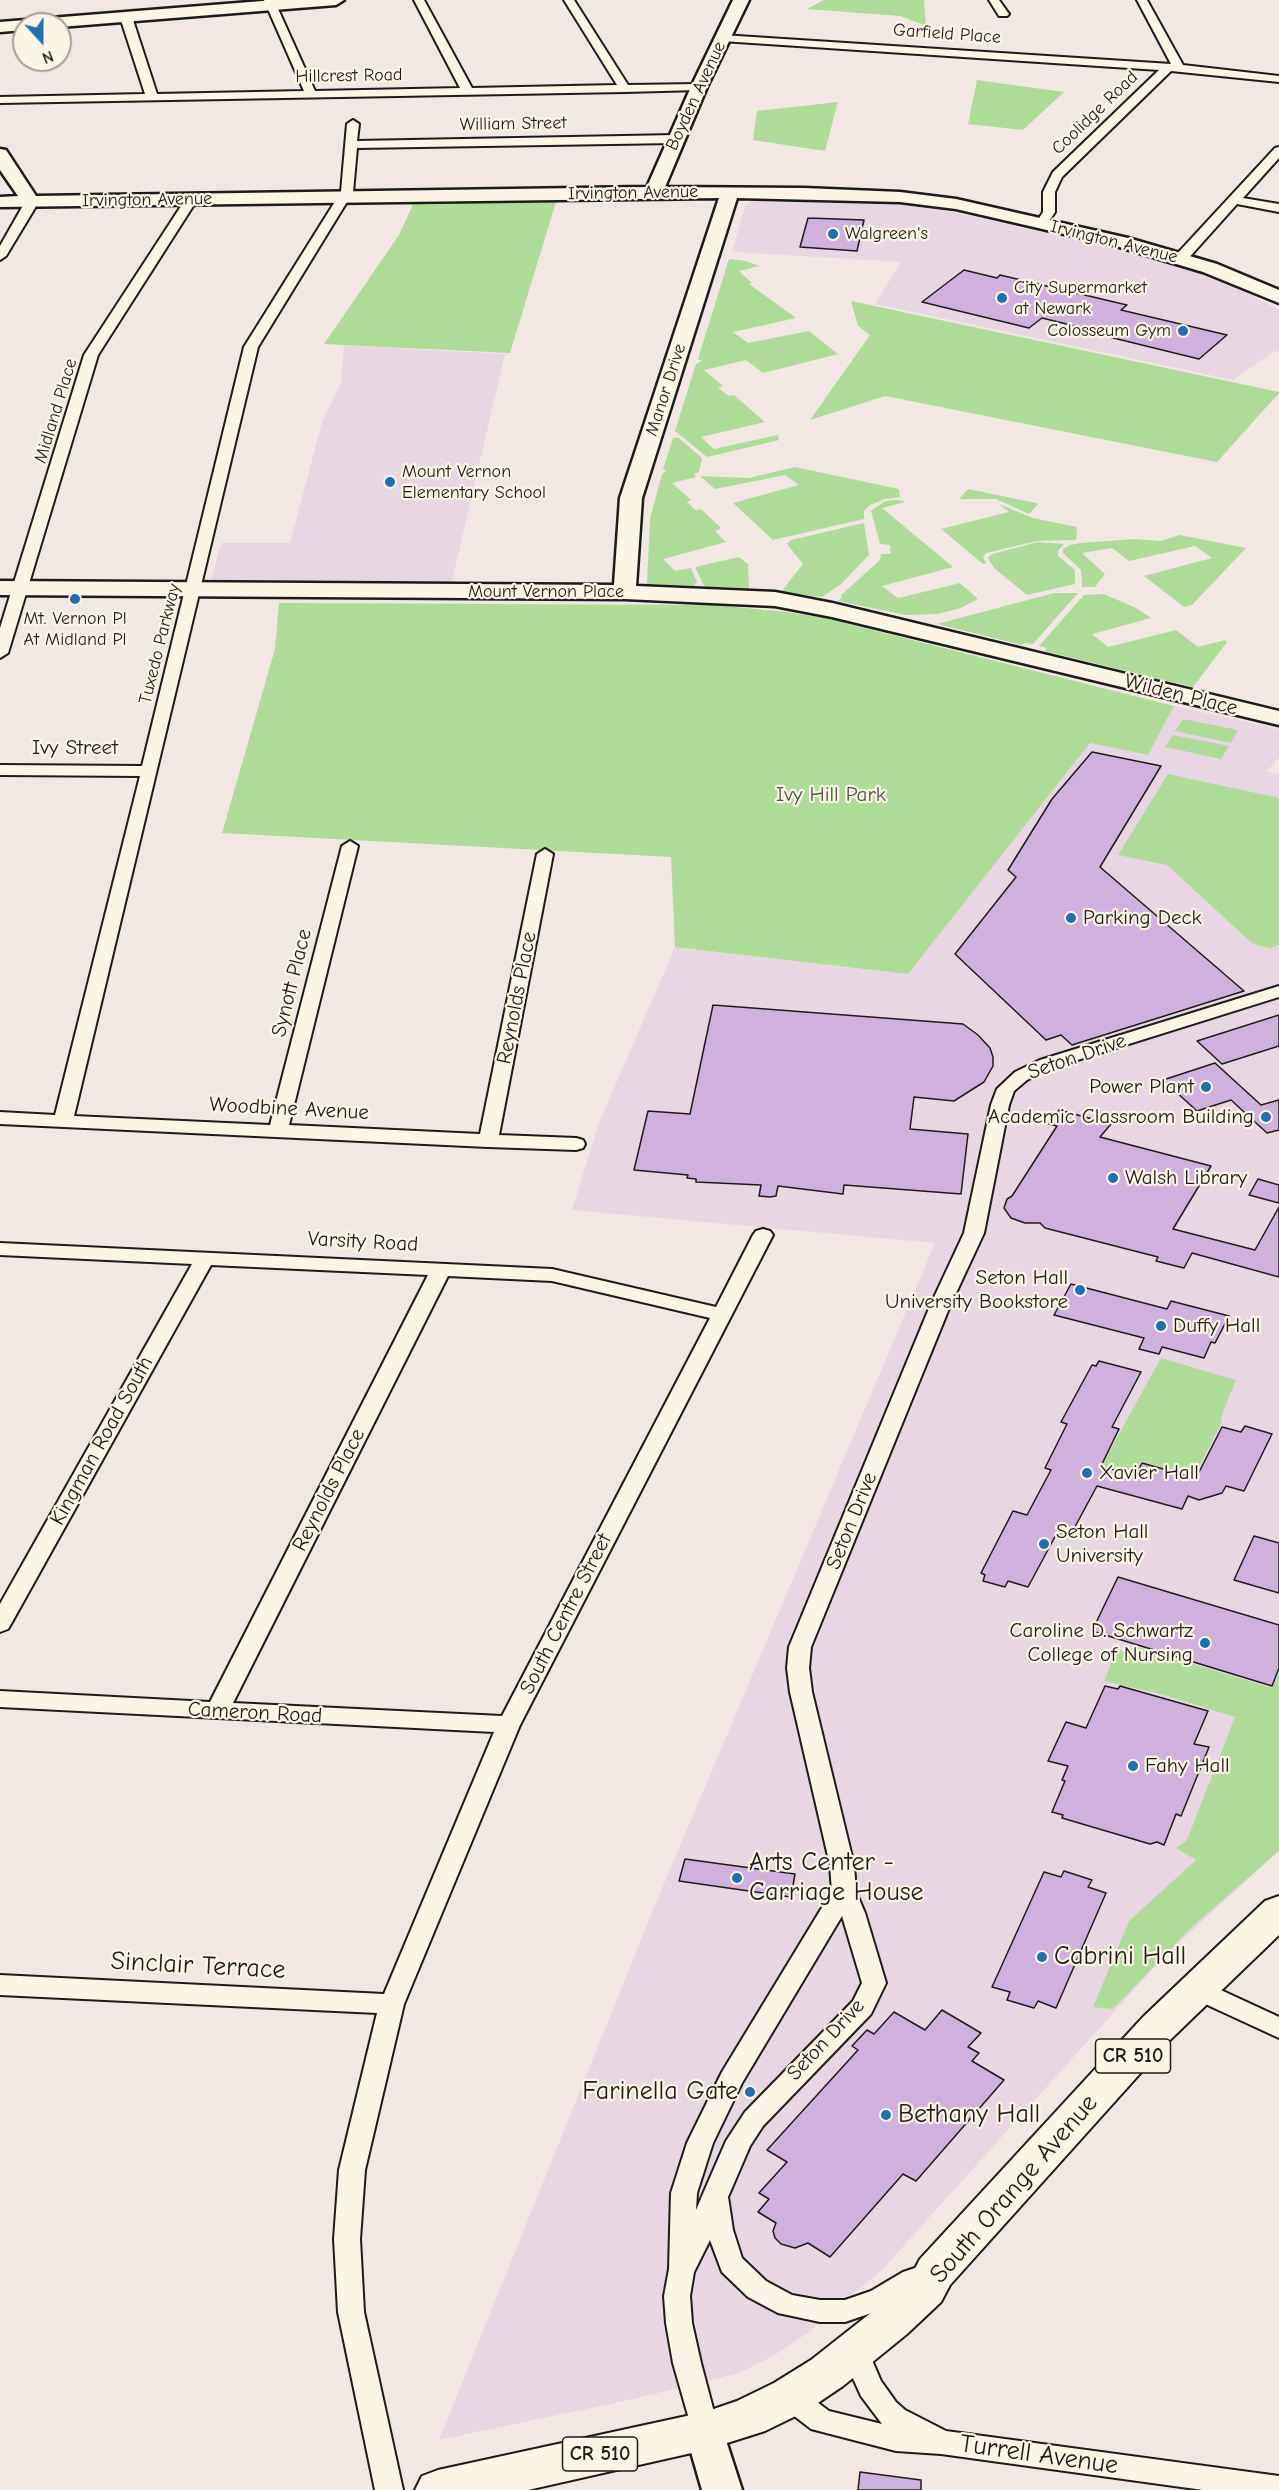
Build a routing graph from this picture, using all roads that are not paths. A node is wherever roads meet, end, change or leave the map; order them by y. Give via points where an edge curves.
1 (336, 0) edge
2 (419, 0) edge
3 (569, 0) edge
4 (741, 0) edge
5 (993, 0) edge
6 (1142, 0) edge
7 (270, 3) edge
8 (1003, 14) dead end
9 (126, 16) junction
10 (72, 21) edge
11 (722, 38) junction
12 (1174, 67) junction
13 (1279, 79) edge
14 (699, 87) junction
15 (625, 89) junction
16 (468, 92) junction
17 (311, 94) junction
18 (152, 97) junction
19 (0, 100) edge
20 (352, 124) dead end
21 (676, 139) junction
22 (351, 144) junction
23 (1279, 151) edge
24 (0, 154) edge
25 (654, 192) junction
26 (730, 192) junction
27 (344, 197) junction
28 (191, 200) junction
29 (1235, 200) junction
30 (0, 202) edge
31 (31, 202) junction
32 (1279, 207) edge
33 (1042, 223) junction
34 (0, 256) edge
35 (1181, 258) junction
36 (1279, 297) edge
37 (11, 588) edge
38 (194, 589) junction
39 (625, 592) junction
40 (0, 653) edge
41 (1084, 671) joint
42 (1279, 718) edge
43 (0, 770) edge
44 (149, 771) junction
45 (350, 846) dead end
46 (545, 854) dead end
47 (1279, 992) edge
48 (0, 1118) edge
49 (63, 1121) junction
50 (278, 1131) junction
51 (488, 1141) junction
52 (576, 1144) dead end
53 (763, 1234) dead end
54 (0, 1249) edge
55 (204, 1258) junction
56 (441, 1270) junction
57 (720, 1314) junction
58 (0, 1624) edge
59 (0, 1700) edge
60 (217, 1711) junction
61 (509, 1725) junction
62 (844, 1892) junction
63 (1279, 1911) edge
64 (0, 1985) edge
65 (1197, 1989) junction
66 (392, 2004) junction
67 (1279, 2028) edge
68 (716, 2197) junction
69 (681, 2272) junction
70 (935, 2272) junction
71 (855, 2352) junction
72 (790, 2397) junction
73 (705, 2431) junction
74 (941, 2442) junction
75 (1279, 2488) edge
76 (389, 2490) edge
77 (438, 2490) edge
78 (722, 2490) edge

1 - 7 street
2 - 16 street
3 - 15 street
4 - 11 street, Boyden Avenue
5 - 8 street
6 - 12 street
7 - 9 street
7 - 17 street
9 - 10 street
9 - 18 street
11 - 12 street, Garfield Place
11 - 14 street, Boyden Avenue
12 - 13 street, Garfield Place
12 - 33 street, Coolidge Road via 1057,175 1049,192 1049,212
14 - 15 street, Hillcrest Road
14 - 21 street, Boyden Avenue
15 - 16 street, Hillcrest Road
16 - 17 street, Hillcrest Road
17 - 18 street, Hillcrest Road
18 - 19 street, Hillcrest Road
20 - 22 street
21 - 22 street, William Street
21 - 25 street, Boyden Avenue
22 - 27 street
23 - 29 street
24 - 31 street
25 - 26 street, Irvington Avenue
25 - 27 street, Irvington Avenue
26 - 33 street, Irvington Avenue via 918,199
26 - 39 street, Manor Drive via 631,498
27 - 28 street, Irvington Avenue
27 - 38 street, Tuxedo Parkway via 251,347
28 - 31 street, Irvington Avenue
28 - 37 street, Midland Place via 91,355
29 - 32 street
29 - 35 street
30 - 31 street, Irvington Avenue
31 - 34 street
33 - 35 street, Irvington Avenue
35 - 36 street, Irvington Avenue
37 - 38 street, Mount Vernon Place
37 - 40 street, Midland Place
38 - 39 street, Mount Vernon Place
38 - 44 street, Tuxedo Parkway
39 - 41 street, Mount Vernon Place via 802,603
41 - 42 street, Wilden Place
43 - 44 street, Ivy Street
44 - 49 street, Tuxedo Parkway
45 - 50 street, Synott Place
46 - 51 street, Reynolds Place
47 - 62 street, Seton Drive via 1046,1064 1021,1076 1006,1089 974,1233 940,1306 800,1647 801,1692 843,1865
48 - 49 street, Woodbine Avenue
49 - 50 street, Woodbine Avenue
50 - 51 street, Woodbine Avenue
51 - 52 street, Woodbine Avenue
53 - 57 street, South Centre Street
54 - 55 street, Varsity Road
55 - 56 street, Varsity Road
55 - 58 street, Kingman Road South
56 - 57 street, Varsity Road via 552,1275
56 - 60 street, Reynolds Place
57 - 61 street, South Centre Street
59 - 60 street, Cameron Road
60 - 61 street, Cameron Road
61 - 66 street, South Centre Street
62 - 68 street, Seton Drive via 874,1983 862,2007 754,2119 739,2141
62 - 69 street via 759,2029 700,2143 684,2193
63 - 65 main road, South Orange Avenue / CR 510
64 - 66 street, Sinclair Terrace
65 - 67 street
65 - 70 main road, South Orange Avenue / CR 510
66 - 76 street, South Centre Street via 352,2170 347,2239 351,2312
68 - 69 street, Seton Drive
68 - 70 street, Seton Drive via 720,2230 731,2264 757,2289 787,2305 845,2311
69 - 73 street, Seton Drive via 677,2296 679,2323
70 - 71 main road, South Orange Avenue / CR 510 via 926,2289
71 - 72 main road, South Orange Avenue / CR 510
71 - 74 street, Turrell Avenue via 886,2410
72 - 73 main road, South Orange Avenue / CR 510 via 749,2417
72 - 74 street, Turrell Avenue via 821,2421 896,2439
73 - 77 main road, South Orange Avenue / CR 510
73 - 78 street
74 - 75 street, Turrell Avenue

